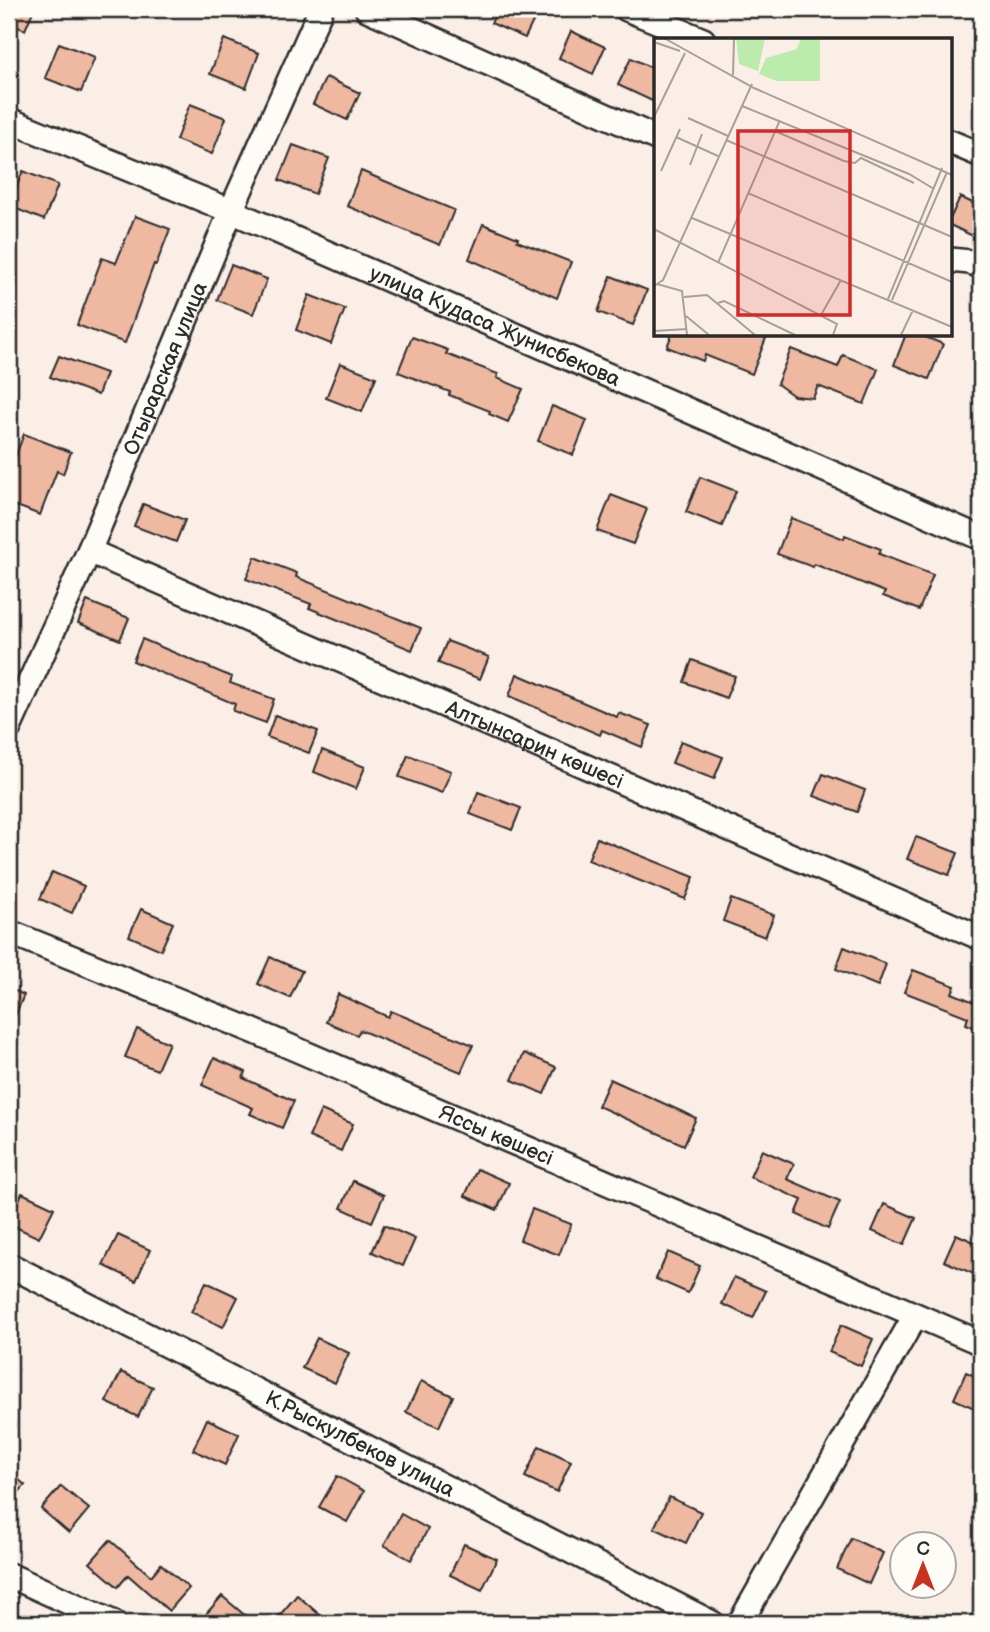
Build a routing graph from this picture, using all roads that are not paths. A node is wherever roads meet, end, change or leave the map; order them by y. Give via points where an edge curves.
1 (321, 9) edge
2 (367, 9) edge
3 (627, 9) edge
4 (698, 38) edge
5 (9, 120) edge
6 (654, 137) edge
7 (951, 142) edge
8 (981, 155) edge
9 (230, 211) junction
10 (951, 260) edge
11 (981, 266) edge
12 (981, 538) edge
13 (89, 551) junction
14 (9, 728) edge
15 (9, 932) edge
16 (981, 938) edge
17 (9, 1265) edge
18 (915, 1316) junction
19 (981, 1343) edge
20 (9, 1575) edge
21 (114, 1623) edge
22 (712, 1623) edge
23 (740, 1623) edge

1 - 9 street, Отырарская улица
2 - 6 street
3 - 4 street
5 - 9 street, улица Кудаса Жунисбекова
7 - 8 street
9 - 12 street, улица Кудаса Жунисбекова
9 - 13 street, Отырарская улица
10 - 11 street
13 - 14 street, Отырарская улица
13 - 16 street, Алтынсарин көшесі
15 - 18 street, Яссы көшесі via 251,1030
17 - 22 street, К.Рыскулбеков улица
18 - 19 street, Яссы көшесі
18 - 23 street
20 - 21 street

